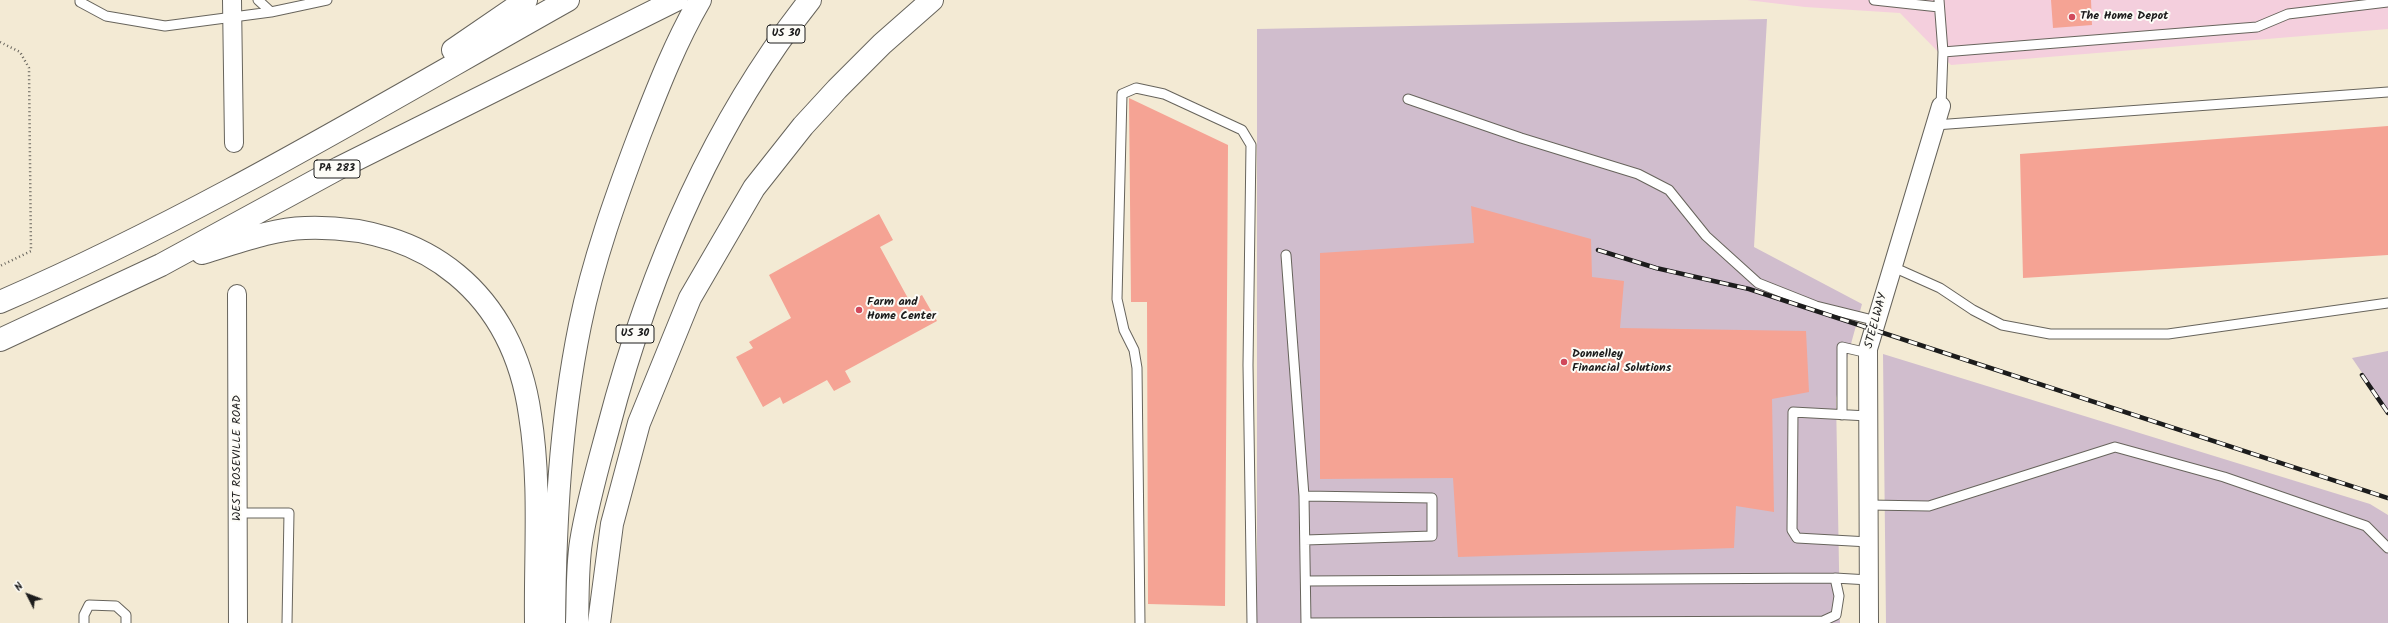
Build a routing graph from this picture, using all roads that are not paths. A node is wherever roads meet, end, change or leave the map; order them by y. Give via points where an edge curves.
1 (80, 0) edge
2 (258, 0) edge
3 (327, 0) edge
4 (526, 0) edge
5 (568, 0) edge
6 (676, 0) edge
7 (700, 0) edge
8 (810, 0) edge
9 (932, 0) edge
10 (1874, 0) edge
11 (2388, 2) edge
12 (1939, 4) edge
13 (232, 8) edge
14 (271, 12) junction
15 (1943, 52) junction
16 (2388, 92) edge
17 (1408, 100) dead end
18 (1941, 106) joint
19 (1935, 125) junction
20 (336, 130) junction
21 (234, 143) dead end
22 (1286, 255) dead end
23 (161, 265) junction
24 (1893, 267) junction
25 (237, 294) dead end
26 (0, 302) edge
27 (2388, 303) edge
28 (1876, 321) junction
29 (0, 340) edge
30 (1868, 353) junction
31 (1842, 415) junction
32 (1868, 416) junction
33 (1304, 496) junction
34 (1868, 505) junction
35 (238, 513) junction
36 (1305, 540) junction
37 (1869, 542) junction
38 (2388, 548) edge
39 (1835, 578) junction
40 (1869, 580) junction
41 (1306, 581) junction
42 (84, 623) edge
43 (126, 623) edge
44 (238, 623) edge
45 (287, 623) edge
46 (536, 623) edge
47 (554, 623) edge
48 (577, 623) edge
49 (599, 623) edge
50 (1140, 623) edge
51 (1252, 623) edge
52 (1306, 623) edge
53 (1753, 623) edge
54 (1869, 623) edge

1 - 13 lane via 106,16 165,26
2 - 14 lane
3 - 14 lane
4 - 20 highway
5 - 20 highway, PA 283
6 - 23 highway, PA 283 via 339,168
7 - 47 highway via 666,69 633,151 598,257 580,326 561,460 554,558
8 - 48 highway, US 30 via 761,67 687,203 629,352 592,490 581,543
9 - 49 highway via 882,44 803,126 754,188 708,264 687,305 639,423 612,524
10 - 12 lane
11 - 15 lane via 2288,14 2257,27
12 - 15 lane, STEELWAY
13 - 14 lane
13 - 21 street
15 - 18 lane, STEELWAY
16 - 19 lane
17 - 28 lane via 1638,174 1669,190 1706,236 1758,283 1816,306
18 - 19 street, STEELWAY
19 - 24 street, STEELWAY
20 - 26 highway, PA 283 via 239,185 76,269
22 - 33 lane
23 - 29 highway, PA 283
23 - 46 highway via 272,233 304,228 345,228 377,233 412,246 463,280 488,307 508,338 521,371 530,413 535,450
24 - 27 lane via 1940,288 2002,326 2050,334 2168,334
24 - 28 street, STEELWAY
25 - 35 street, WEST ROSEVILLE ROAD
28 - 30 street, STEELWAY
30 - 31 lane via 1842,347
30 - 32 street, STEELWAY
31 - 32 lane
31 - 37 lane via 1792,412 1792,530 1797,538
32 - 34 street, STEELWAY
33 - 36 lane
33 - 36 lane via 1432,498 1432,536
34 - 37 street, STEELWAY
34 - 38 lane via 1929,506 2115,447 2224,477 2366,526
35 - 44 street, WEST ROSEVILLE ROAD
35 - 45 lane via 289,513
36 - 41 lane
37 - 40 street, STEELWAY
39 - 40 lane
39 - 41 lane
39 - 53 lane via 1839,596 1836,615 1823,621
40 - 54 street, STEELWAY
41 - 52 lane
42 - 43 lane via 84,615 89,605 116,606 126,614
50 - 51 lane via 1137,368 1134,350 1124,330 1117,299 1122,94 1136,88 1164,94 1207,112 1242,130 1251,145 1248,365
52 - 53 lane

